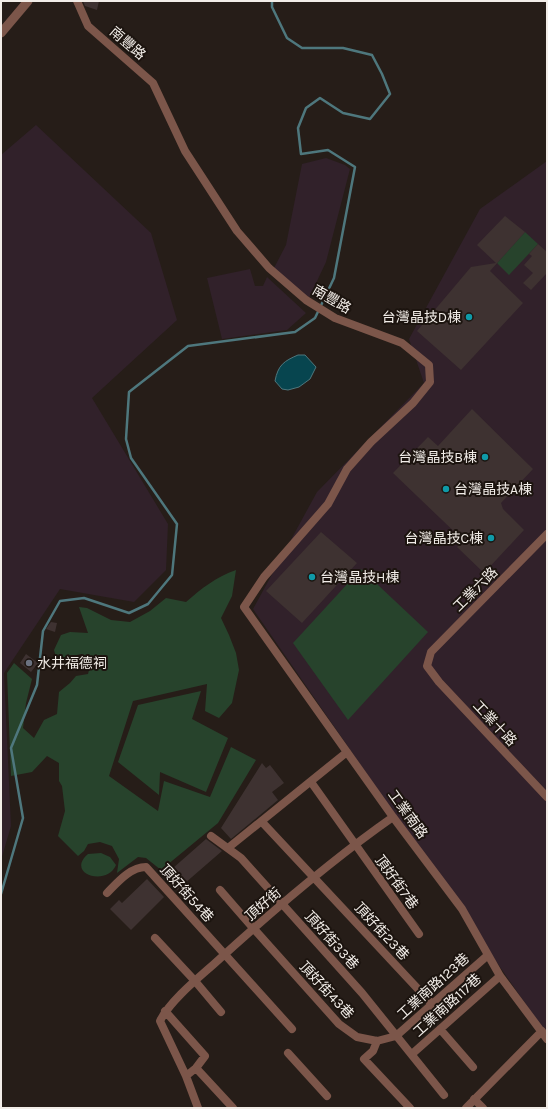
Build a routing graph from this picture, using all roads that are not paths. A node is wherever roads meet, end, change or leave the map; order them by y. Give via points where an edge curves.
1 (28, 1) edge
2 (77, 1) edge
3 (1, 33) edge
4 (547, 534) edge
5 (244, 607) joint
6 (427, 666) joint
7 (347, 752) junction
8 (311, 782) junction
9 (547, 797) edge
10 (393, 817) junction
11 (262, 822) junction
12 (211, 836) dead end
13 (354, 844) junction
14 (228, 848) junction
15 (313, 877) junction
16 (220, 890) dead end
17 (107, 893) dead end
18 (282, 904) junction
19 (254, 929) junction
20 (419, 934) dead end
21 (155, 938) dead end
22 (224, 954) junction
23 (488, 955) junction
24 (500, 976) junction
25 (195, 981) junction
26 (432, 1004) junction
27 (165, 1011) junction
28 (221, 1012) dead end
29 (292, 1029) dead end
30 (440, 1029) junction
31 (542, 1031) junction
32 (396, 1036) junction
33 (547, 1039) edge
34 (377, 1041) junction
35 (288, 1053) dead end
36 (412, 1054) junction
37 (473, 1067) dead end
38 (196, 1068) junction
39 (186, 1076) junction
40 (444, 1095) dead end
41 (327, 1096) dead end
42 (474, 1099) junction
43 (198, 1108) edge
44 (233, 1108) edge
45 (410, 1108) edge
46 (466, 1108) edge
47 (483, 1108) edge

1 - 3 street
2 - 5 street, 南豐路 via 88,26 153,82 185,151 237,231 269,268 306,300 335,318 402,343 429,365 430,382 413,403 371,442 347,469 328,504 264,577
4 - 6 street, 工業六路 via 431,652
5 - 7 street, 工業南路
6 - 9 street, 工業十路
7 - 8 street
7 - 10 street, 工業南路
8 - 11 street
8 - 13 street, 頂好街7巷
10 - 13 street, 頂好街
10 - 23 street, 工業南路 via 462,910
11 - 14 street
11 - 15 street, 頂好街23巷
12 - 14 street, 頂好街33巷
13 - 15 street, 頂好街
13 - 20 street, 頂好街7巷
14 - 18 street, 頂好街33巷 via 241,858
15 - 18 street, 頂好街
15 - 26 street, 頂好街23巷
16 - 19 street, 頂好街43巷
17 - 22 street, 頂好街54巷 via 135,870 146,867
18 - 19 street, 頂好街
18 - 32 street, 頂好街33巷 via 362,993
19 - 22 street, 頂好街
19 - 34 street, 頂好街43巷 via 339,1024 357,1037
21 - 25 street
22 - 25 street, 頂好街
22 - 29 street
23 - 24 street, 工業南路
23 - 26 street, 工業南路123巷
24 - 30 street, 工業南路117巷
24 - 31 street, 工業南路
25 - 27 street, 頂好街
25 - 28 street
26 - 32 street, 工業南路123巷
27 - 38 street via 205,1056
27 - 39 street, 頂好街 via 160,1021
30 - 36 street, 工業南路117巷
30 - 37 street
31 - 33 street, 工業南路
31 - 42 street
32 - 34 street, 頂好街43巷
32 - 36 street, 頂好街33巷
34 - 45 street via 373,1051 364,1059
35 - 41 street
36 - 40 street, 頂好街33巷
38 - 39 street
38 - 44 street
39 - 43 street
42 - 46 street
42 - 47 street

